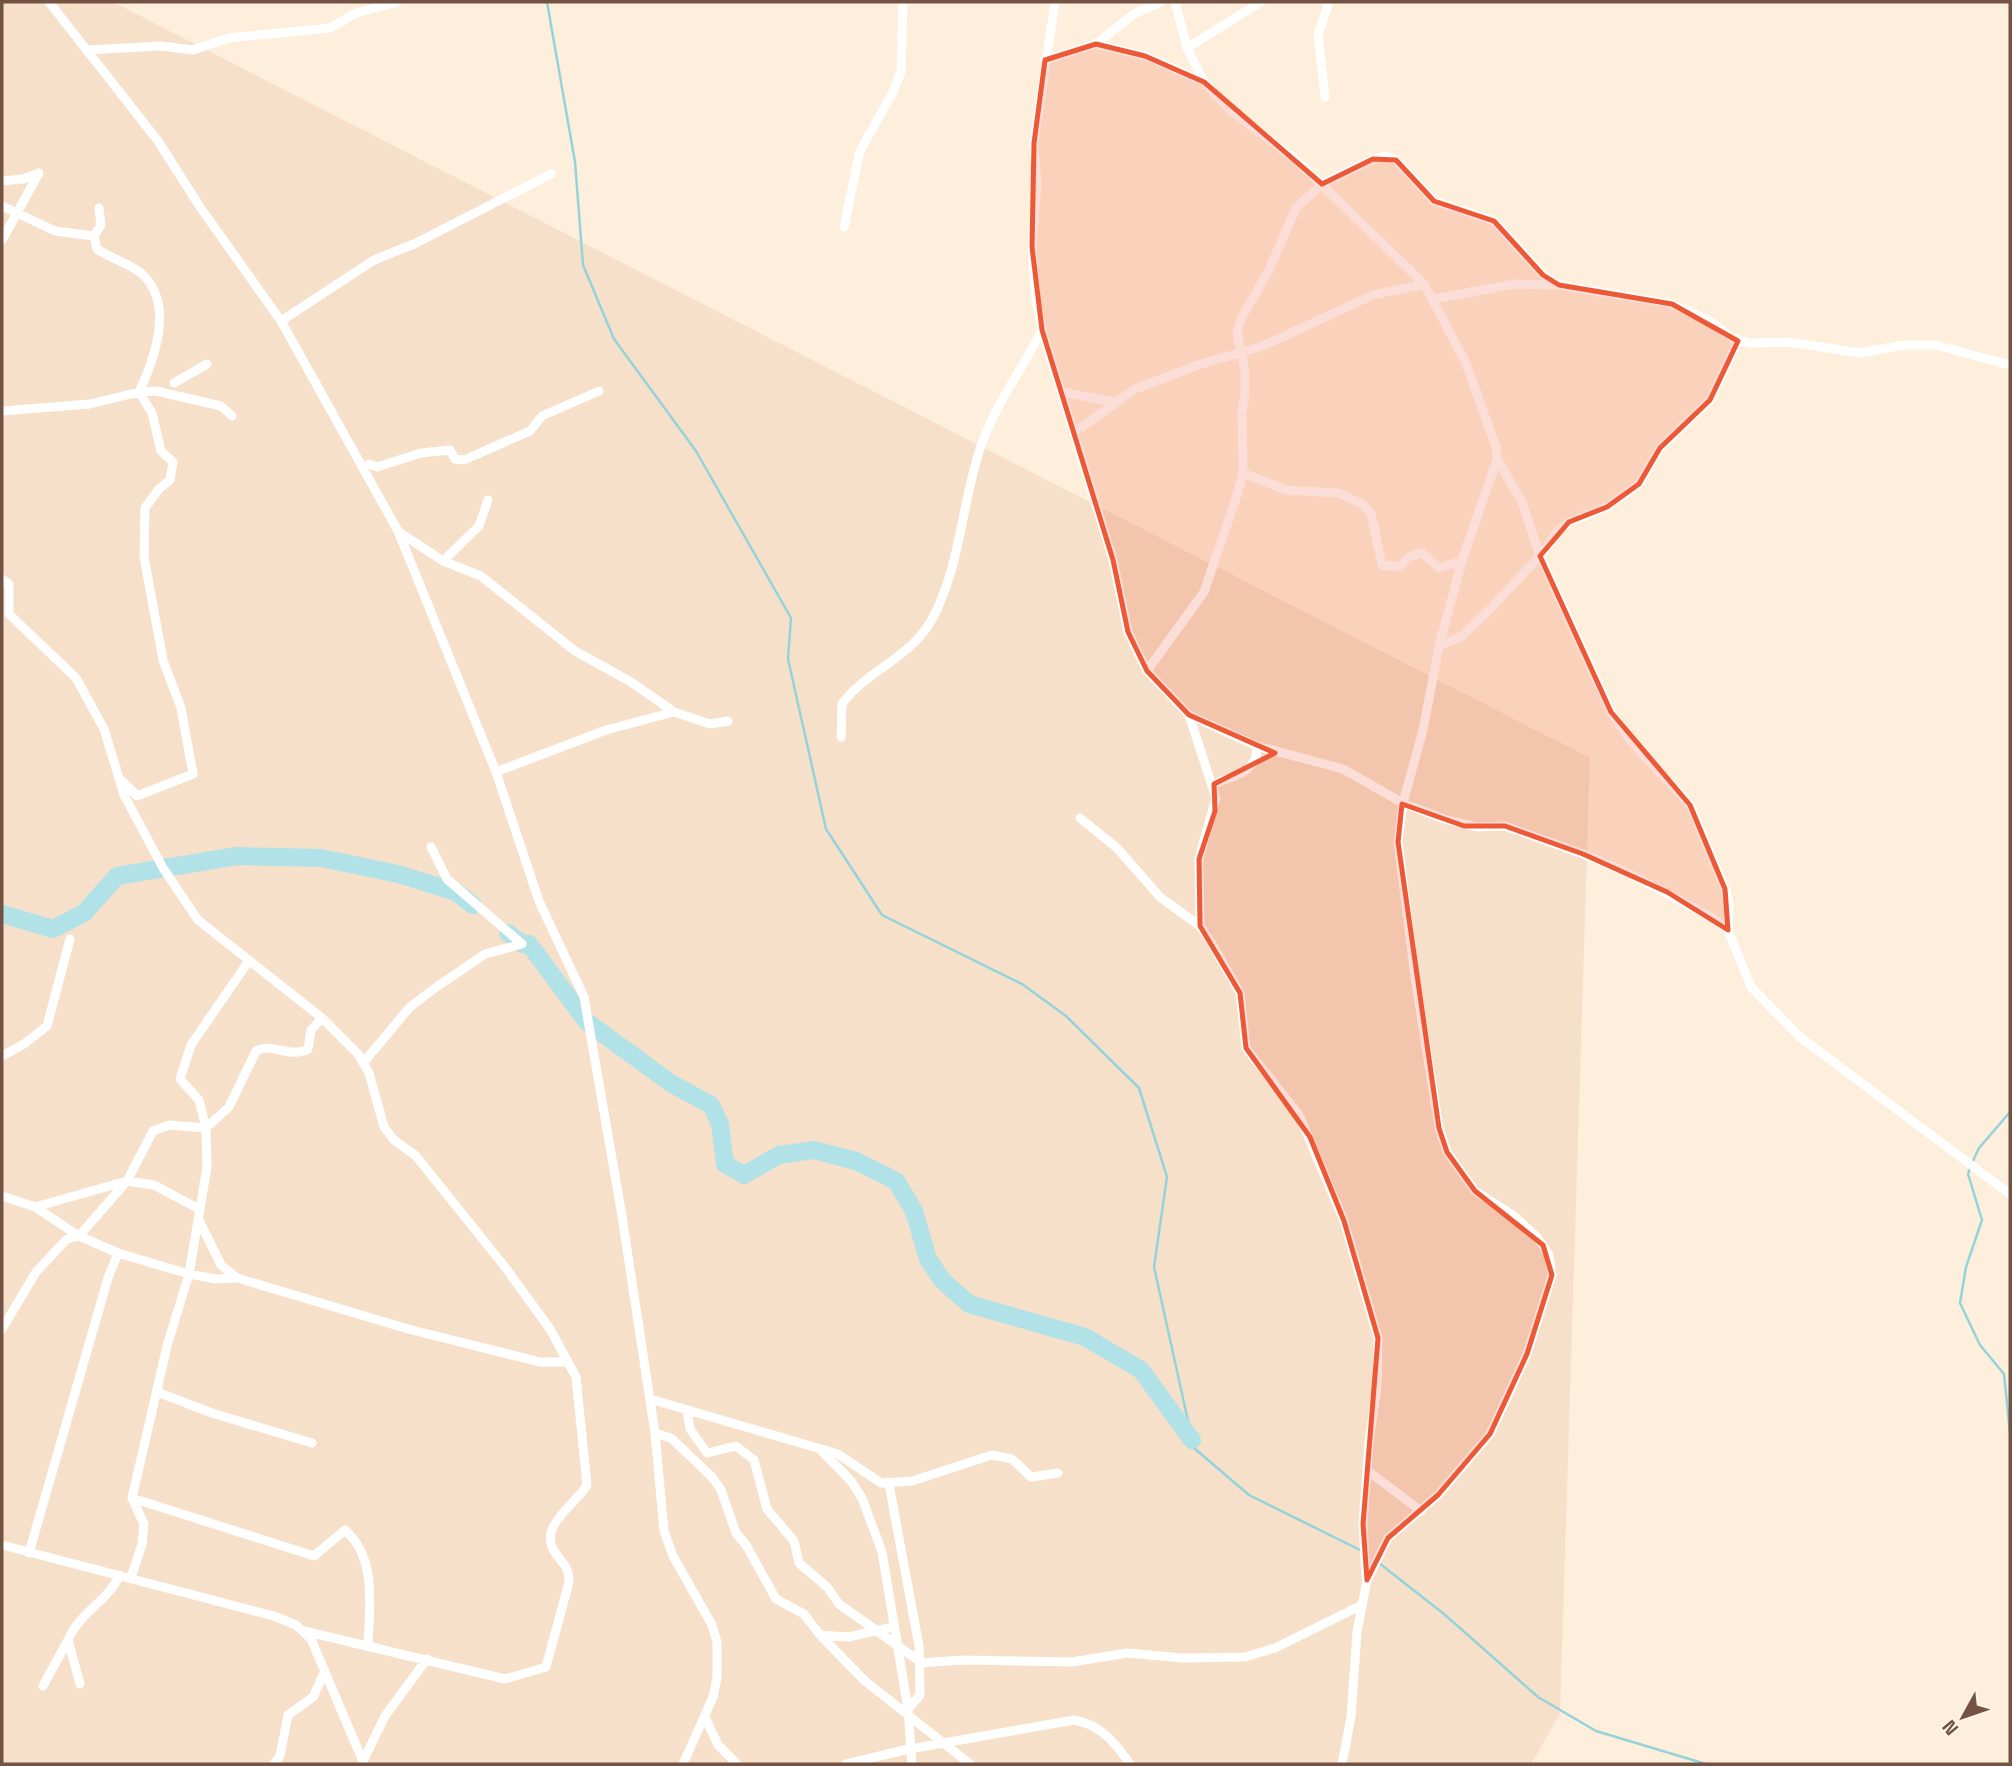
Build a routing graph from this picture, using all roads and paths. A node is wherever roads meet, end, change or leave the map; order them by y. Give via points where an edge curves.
1 (49, 2) edge
2 (397, 2) edge
3 (904, 2) edge
4 (1161, 2) edge
5 (1175, 2) edge
6 (1261, 2) edge
7 (1329, 2) edge
8 (1051, 3) edge
9 (1096, 44) junction
10 (1187, 48) junction
11 (86, 50) junction
12 (1045, 60) junction
13 (1204, 82) junction
14 (1325, 97) dead end
15 (551, 174) dead end
16 (2, 181) edge
17 (1322, 184) junction
18 (2, 206) edge
19 (99, 208) dead end
20 (17, 215) junction
21 (844, 227) dead end
22 (93, 236) junction
23 (2, 240) edge
24 (1424, 284) junction
25 (1559, 285) junction
26 (1435, 299) junction
27 (281, 321) junction
28 (1042, 330) junction
29 (1738, 341) junction
30 (1241, 351) junction
31 (207, 364) dead end
32 (2010, 365) edge
33 (174, 383) dead end
34 (598, 391) dead end
35 (139, 392) junction
36 (1062, 392) junction
37 (1114, 402) junction
38 (2, 411) edge
39 (232, 416) dead end
40 (1075, 432) junction
41 (1497, 459) junction
42 (369, 464) dead end
43 (1243, 473) junction
44 (488, 500) dead end
45 (398, 531) junction
46 (1539, 556) junction
47 (443, 561) junction
48 (1462, 561) junction
49 (2, 579) edge
50 (1439, 646) junction
51 (1147, 671) junction
52 (674, 712) junction
53 (1189, 715) junction
54 (729, 720) dead end
55 (841, 737) dead end
56 (1257, 746) junction
57 (496, 772) junction
58 (117, 775) junction
59 (1214, 784) junction
60 (1403, 803) junction
61 (1080, 818) dead end
62 (431, 847) dead end
63 (1200, 926) junction
64 (1728, 930) junction
65 (70, 939) dead end
66 (248, 962) junction
67 (322, 1018) junction
68 (2, 1056) edge
69 (363, 1063) junction
70 (206, 1128) junction
71 (127, 1181) junction
72 (2010, 1194) edge
73 (2, 1196) edge
74 (35, 1207) junction
75 (198, 1213) junction
76 (79, 1236) junction
77 (118, 1253) junction
78 (189, 1274) junction
79 (237, 1278) junction
80 (2, 1329) edge
81 (566, 1362) junction
82 (157, 1392) junction
83 (650, 1399) junction
84 (687, 1410) junction
85 (655, 1433) junction
86 (312, 1443) dead end
87 (821, 1450) junction
88 (1368, 1471) junction
89 (1058, 1473) dead end
90 (889, 1484) junction
91 (131, 1498) junction
92 (1421, 1511) junction
93 (2, 1545) edge
94 (29, 1553) junction
95 (120, 1575) junction
96 (131, 1578) junction
97 (1367, 1580) junction
98 (1360, 1606) junction
99 (893, 1627) junction
100 (304, 1630) junction
101 (876, 1630) junction
102 (820, 1635) junction
103 (68, 1640) junction
104 (368, 1647) junction
105 (897, 1648) junction
106 (427, 1659) junction
107 (922, 1663) junction
108 (325, 1671) junction
109 (80, 1684) dead end
110 (43, 1686) dead end
111 (908, 1713) junction
112 (705, 1717) junction
113 (943, 1744) junction
114 (909, 1749) junction
115 (362, 1761) edge
116 (274, 1764) edge
117 (683, 1764) edge
118 (737, 1764) edge
119 (846, 1764) edge
120 (912, 1764) edge
121 (970, 1764) edge
122 (1130, 1764) edge
123 (1342, 1764) edge

1 - 11 street
2 - 11 street via 356,13 330,27 229,38 193,50 161,46
3 - 21 street via 901,72 860,151
4 - 9 street via 1134,15
5 - 10 street
6 - 10 street
7 - 14 street via 1318,35
8 - 12 street
9 - 12 street
9 - 13 street via 1145,56
10 - 13 street
11 - 27 street via 158,141
12 - 28 street via 1034,143 1037,184 1032,247
13 - 17 street via 1229,109 1272,139
15 - 27 street via 374,260
16 - 20 street via 39,173
17 - 24 street
17 - 25 street via 1374,159 1385,156 1395,160 1434,201 1494,221 1543,275
17 - 30 street via 1289,220 1269,270 1241,319 1237,334
18 - 20 street
19 - 22 street via 102,225
20 - 22 street via 55,231
20 - 23 street
22 - 35 street via 97,249 139,271 155,292 159,313 155,359
24 - 26 street
24 - 30 street via 1373,295 1274,341
25 - 26 street via 1514,284
25 - 29 street via 1672,304 1701,316
26 - 41 street via 1489,422
27 - 45 street
28 - 36 street
28 - 55 street via 985,435 959,551 939,604 907,650 842,704
29 - 32 street via 1788,342 1860,353 1935,345
29 - 46 street via 1710,400 1666,441 1639,484 1606,507 1569,522
30 - 37 street via 1135,389
30 - 43 street
31 - 33 street
34 - 42 street via 542,415 530,431 464,460 455,458 450,450 421,453 377,467
35 - 38 street via 90,404
35 - 39 street via 165,392 221,407
35 - 58 street via 152,413 161,451 173,462 170,480 145,508 144,557 163,660 181,708 193,774 137,796
36 - 37 street
36 - 40 street
37 - 40 street
40 - 51 street via 1113,560 1128,632
41 - 46 street via 1522,502
41 - 48 street
43 - 48 street via 1286,490 1339,493 1362,504 1371,513 1382,565 1399,566 1422,553 1439,568
43 - 51 street via 1204,592
44 - 47 street via 479,526
45 - 47 street
45 - 57 street
46 - 50 street via 1462,636
46 - 64 street via 1611,712 1630,740 1690,805 1726,889
47 - 52 street via 481,576 575,651
48 - 50 street
49 - 58 street via 9,584 9,614 76,677 92,704
50 - 60 street
51 - 53 street
52 - 54 street via 710,724
52 - 57 street via 606,730
53 - 56 street
53 - 59 street
56 - 59 street via 1258,758 1252,766
56 - 60 street via 1343,769
57 - 83 street via 539,901 584,997
58 - 66 street via 163,868 198,920
59 - 63 street via 1215,811 1199,859
60 - 64 street via 1464,826 1505,826 1583,854 1667,892
60 - 92 street via 1398,842 1443,1140 1475,1191 1514,1216 1543,1245 1552,1275 1527,1354 1490,1434
61 - 63 street via 1117,848 1160,897
62 - 69 street via 447,879 522,944 485,954 435,988 410,1007
63 - 88 street via 1240,993 1246,1048 1299,1115 1344,1221 1378,1338
64 - 72 street via 1751,987 1800,1037
65 - 68 street via 47,1026
66 - 67 street
66 - 70 street via 191,1045 180,1079 199,1100
67 - 69 street
67 - 70 street via 311,1030 308,1049 301,1053 264,1047 256,1051 229,1107
69 - 81 street via 384,1127 416,1156 505,1267 550,1329
70 - 71 street via 160,1126 147,1139
70 - 75 street via 206,1167
71 - 74 street
71 - 75 street via 154,1185
71 - 76 street
73 - 74 street
74 - 76 street
75 - 78 street
75 - 79 street via 221,1265
76 - 77 street
76 - 80 street via 67,1239 36,1272
77 - 78 street
77 - 94 street
78 - 79 street
78 - 82 street
79 - 81 street via 408,1329 540,1362
81 - 106 street via 576,1377 587,1485 553,1526 550,1537 552,1548 569,1570 569,1582 546,1667 505,1679
82 - 86 street
82 - 91 street
83 - 84 street
83 - 85 street
84 - 87 street
84 - 101 street via 691,1429 707,1453 736,1446 754,1460 767,1509 794,1541 799,1563 839,1604
85 - 102 street via 671,1438 712,1477 736,1533 776,1599 804,1614
85 - 112 street via 664,1531 717,1642 717,1678
87 - 90 street via 838,1454 871,1478
87 - 99 street via 851,1481 874,1526
88 - 92 street
88 - 97 street via 1363,1524
89 - 90 street via 1031,1477 1012,1459 992,1455
90 - 107 street
91 - 96 street via 144,1524
91 - 104 street via 314,1556 345,1530 359,1542 369,1578
92 - 97 street via 1388,1538
93 - 94 street
94 - 95 street
95 - 96 street
95 - 103 street
96 - 100 street via 274,1616
97 - 98 street
98 - 107 street via 1275,1648 1245,1657 1127,1653 1072,1662
98 - 123 street via 1354,1690
99 - 101 street
99 - 105 street
100 - 104 street
100 - 108 street
101 - 102 street via 848,1637
101 - 105 street
102 - 111 street via 865,1681
103 - 109 street
103 - 110 street
104 - 106 street
105 - 107 street
105 - 111 street
106 - 115 street via 385,1716
107 - 111 street via 920,1695
108 - 115 street
108 - 116 street via 313,1697 288,1715 280,1756
111 - 113 street
111 - 114 street
112 - 117 street
112 - 118 street via 718,1745
113 - 114 street
113 - 121 street
113 - 122 street via 1074,1720 1103,1731
114 - 119 street
114 - 120 street

